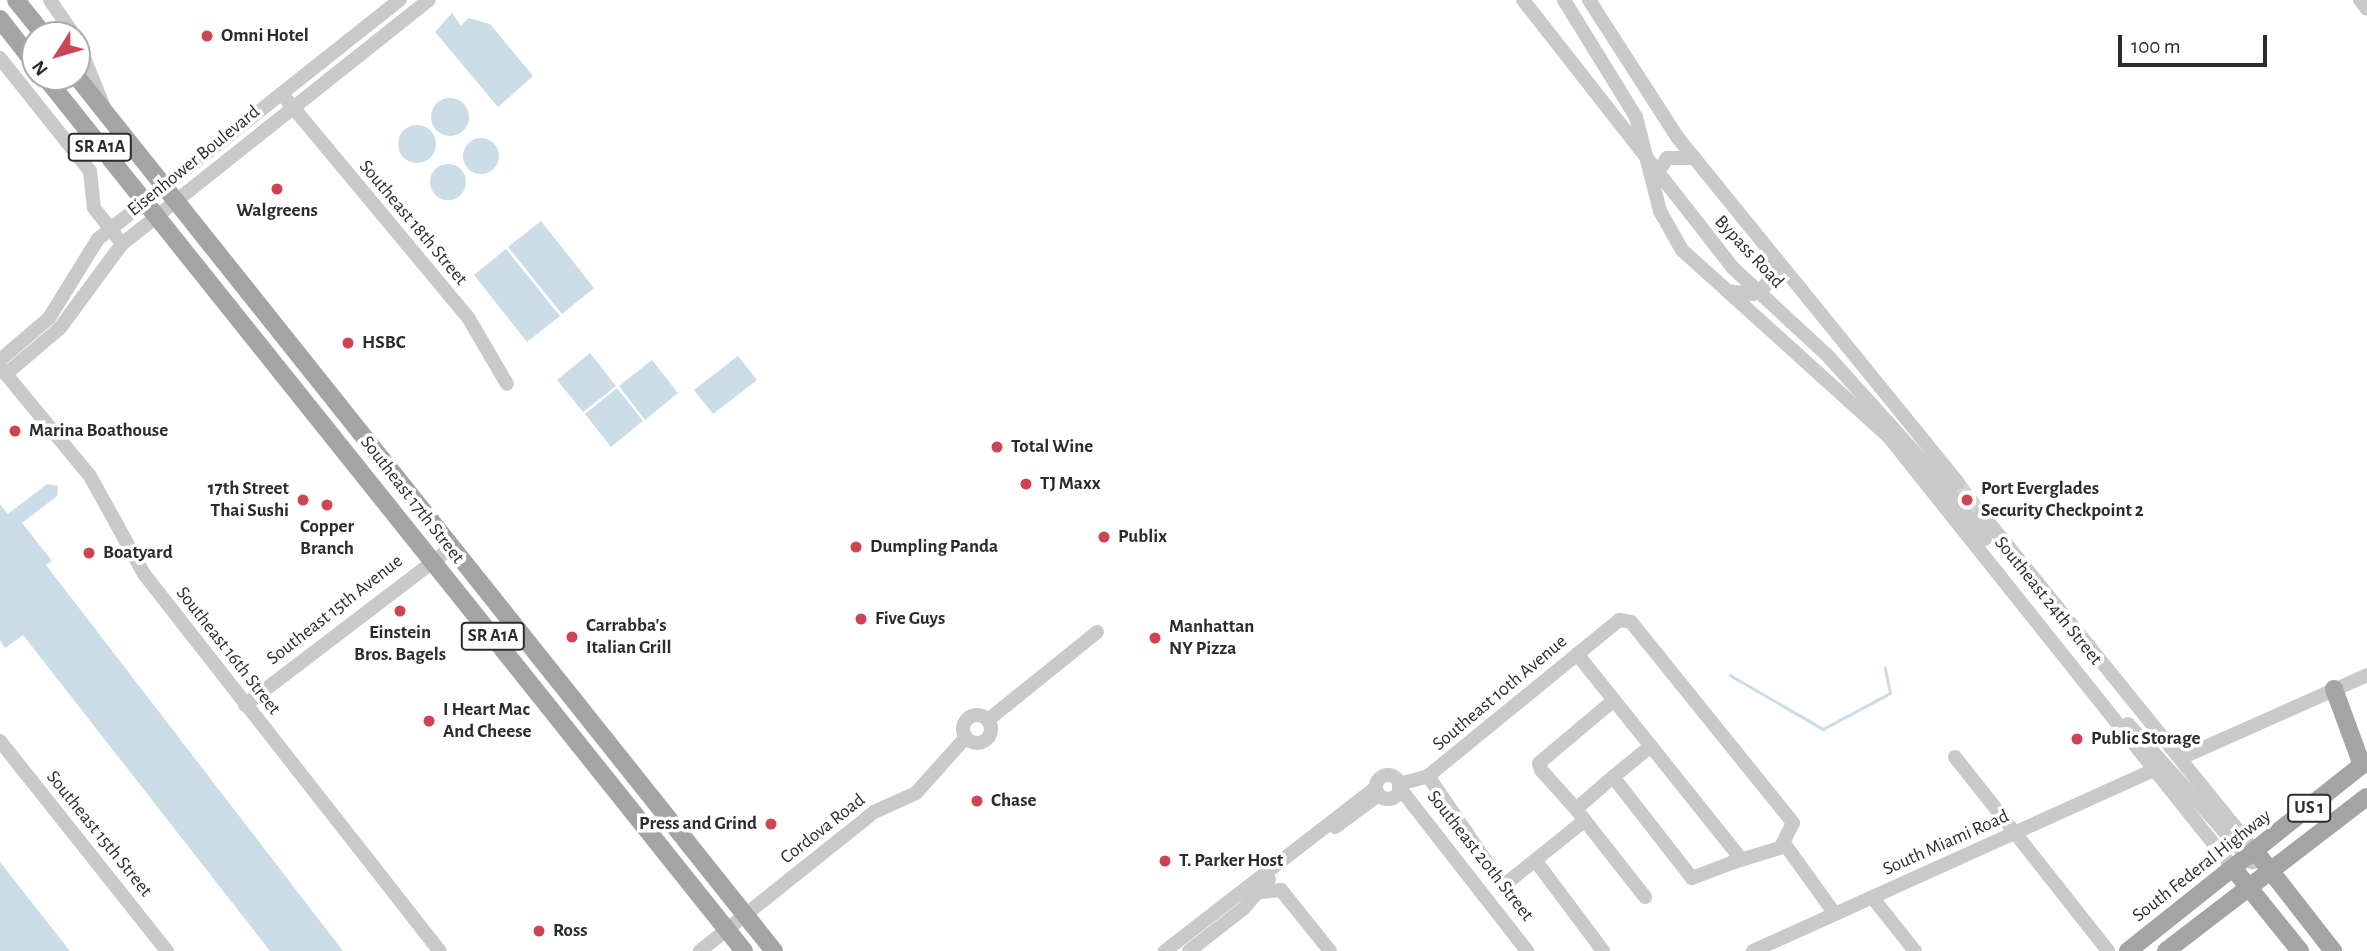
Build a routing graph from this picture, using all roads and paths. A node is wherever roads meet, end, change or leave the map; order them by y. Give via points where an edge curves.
1 (16, 0) edge
2 (50, 0) edge
3 (400, 0) edge
4 (429, 0) edge
5 (1524, 0) edge
6 (1589, 0) edge
7 (2360, 0) edge
8 (1570, 2) edge
9 (2367, 9) edge
10 (1600, 17) junction
11 (0, 19) edge
12 (33, 21) edge
13 (64, 21) edge
14 (21, 46) edge
15 (0, 58) edge
16 (91, 76) edge
17 (56, 91) edge
18 (88, 91) edge
19 (281, 93) junction
20 (292, 107) junction
21 (105, 112) junction
22 (1692, 158) junction
23 (1652, 180) junction
24 (163, 185) junction
25 (175, 200) junction
26 (143, 202) junction
27 (155, 216) junction
28 (111, 230) junction
29 (122, 244) junction
30 (1768, 250) junction
31 (1722, 290) junction
32 (257, 340) junction
33 (0, 360) edge
34 (3, 370) edge
35 (312, 372) junction
36 (507, 384) dead end
37 (1958, 483) tunnel mouth
38 (1974, 513) junction
39 (451, 548) junction
40 (433, 561) junction
41 (2019, 593) junction
42 (1097, 632) dead end
43 (2088, 649) junction
44 (1577, 653) junction
45 (2077, 669) junction
46 (2367, 675) edge
47 (2334, 689) junction
48 (2095, 691) junction
49 (1614, 700) junction
50 (245, 705) junction
51 (0, 741) edge
52 (581, 746) junction
53 (1651, 746) junction
54 (1955, 757) dead end
55 (2180, 758) junction
56 (623, 762) junction
57 (2365, 763) edge
58 (2154, 770) junction
59 (601, 772) junction
60 (1427, 776) junction
61 (1614, 778) junction
62 (641, 785) junction
63 (1399, 786) junction
64 (1377, 792) junction
65 (2367, 797) edge
66 (1580, 814) junction
67 (2016, 834) junction
68 (1782, 845) junction
69 (2244, 859) junction
70 (1535, 860) junction
71 (1734, 862) junction
72 (2273, 872) junction
73 (2249, 889) junction
74 (1252, 897) junction
75 (1645, 897) dead end
76 (1872, 897) junction
77 (1835, 914) junction
78 (746, 915) junction
79 (727, 930) junction
80 (1186, 947) edge
81 (167, 951) edge
82 (440, 951) edge
83 (700, 951) edge
84 (744, 951) edge
85 (774, 951) edge
86 (1165, 951) edge
87 (1330, 951) edge
88 (1527, 951) edge
89 (1603, 951) edge
90 (1753, 951) edge
91 (1915, 951) edge
92 (2108, 951) edge
93 (2128, 951) edge
94 (2166, 951) edge
95 (2300, 951) edge
96 (2333, 951) edge

1 - 12 main road
2 - 13 street
3 - 19 street, Eisenhower Boulevard
4 - 20 street, Eisenhower Boulevard
5 - 38 street, Bypass Road, bridge via 1733,268 1835,363
6 - 10 street
7 - 9 street
8 - 10 street
8 - 23 street, Southeast 24th Street via 1636,117
10 - 22 street
11 - 14 main road
15 - 28 street via 90,171 94,208
16 - 21 street
17 - 26 main road, Southeast 17th Street / SR A1A
18 - 21 main road, Southeast 17th Street / SR A1A
19 - 20 street, Southeast 18th Street
19 - 24 street, Eisenhower Boulevard
20 - 25 street, Eisenhower Boulevard
20 - 36 street, Southeast 18th Street via 469,319
21 - 24 main road, Southeast 17th Street / SR A1A
22 - 23 street via 1667,158
22 - 30 street
23 - 31 street, Southeast 24th Street via 1660,211 1682,250
24 - 25 main road, Southeast 17th Street / SR A1A
24 - 26 street, Eisenhower Boulevard
25 - 27 street, Eisenhower Boulevard
25 - 35 main road, Southeast 17th Street / SR A1A
26 - 27 main road, Southeast 17th Street / SR A1A
26 - 28 street, Eisenhower Boulevard
27 - 29 street, Eisenhower Boulevard
27 - 32 main road, Southeast 17th Street / SR A1A
28 - 29 street
28 - 33 street, Eisenhower Boulevard via 89,248 49,318
29 - 34 street, Eisenhower Boulevard via 60,328
30 - 31 street via 1773,272 1765,286 1746,295
30 - 37 street via 1798,280
31 - 41 street, Southeast 24th Street via 1888,436
32 - 35 main road via 279,345
32 - 40 main road, Southeast 17th Street / SR A1A
34 - 50 street, Southeast 16th Street via 90,476 130,556
35 - 39 main road, Southeast 17th Street / SR A1A
38 - 41 street, Bypass Road
38 - 43 street, Southeast 24th Street
39 - 40 street, Southeast 15th Avenue
39 - 56 main road, Southeast 17th Street / SR A1A
40 - 50 street, Southeast 15th Avenue
40 - 52 main road, Southeast 17th Street / SR A1A
41 - 45 street, Southeast 24th Street
42 - 78 street, Cordova Road via 988,720 986,740 966,737 916,793 874,812
43 - 45 street via 2089,659
43 - 55 street, Southeast 24th Street
44 - 49 street
44 - 60 street, Southeast 10th Avenue
44 - 68 street, Southeast 10th Avenue via 1619,621 1631,622 1793,823
45 - 48 street, Southeast 24th Street
46 - 47 street
47 - 55 street
47 - 57 main road
48 - 58 street, Southeast 24th Street
48 - 69 street via 2154,748
49 - 53 street
49 - 66 street via 1539,763
50 - 82 street, Southeast 16th Street
51 - 81 street, Southeast 15th Street
52 - 56 main road via 606,764
52 - 59 main road, Southeast 17th Street / SR A1A
53 - 61 street
53 - 71 street via 1737,854
54 - 67 street
55 - 69 street, Southeast 24th Street
56 - 62 main road, Southeast 17th Street / SR A1A
57 - 69 main road, South Federal Highway / US 1
58 - 67 street, South Miami Road
58 - 69 street, Southeast 24th Street
59 - 62 main road
59 - 79 main road, Southeast 17th Street / SR A1A
60 - 63 street, Southeast 10th Avenue
60 - 70 street via 1503,886
61 - 66 street
61 - 71 street via 1692,878
62 - 78 main road, Southeast 17th Street / SR A1A
63 - 64 street, Southeast 10th Avenue via 1385,775
63 - 88 street, Southeast 20th Street
64 - 74 street, Southeast 10th Avenue
64 - 80 street, Southeast 10th Avenue
65 - 72 main road, US 1
66 - 70 street
66 - 75 street
67 - 76 street, South Miami Road
67 - 92 street
68 - 71 street
68 - 77 street
69 - 72 main road
69 - 73 main road
69 - 93 main road, South Federal Highway / US 1
70 - 89 street
72 - 73 main road, US 1
72 - 96 main road
73 - 94 main road, US 1
73 - 95 main road
74 - 80 street, Southeast 10th Avenue
74 - 87 street via 1268,887 1281,890
76 - 77 street, South Miami Road
76 - 91 street
77 - 90 street, South Miami Road
78 - 79 street, Cordova Road
78 - 85 main road, Southeast 17th Street / SR A1A
79 - 83 street, Cordova Road
79 - 84 main road, Southeast 17th Street / SR A1A
80 - 86 street, Southeast 10th Avenue

